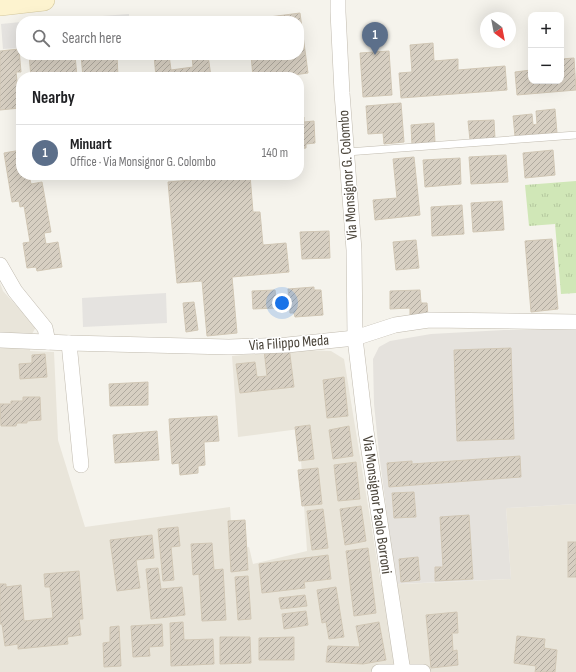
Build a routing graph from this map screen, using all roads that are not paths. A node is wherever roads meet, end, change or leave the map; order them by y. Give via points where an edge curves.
1 (44, 0) edge
2 (337, 4) edge
3 (0, 5) edge
4 (576, 135) edge
5 (347, 152) junction
6 (0, 265) edge
7 (576, 322) edge
8 (355, 338) junction
9 (0, 340) edge
10 (48, 342) junction
11 (68, 343) junction
12 (81, 465) dead end
13 (379, 672) edge
14 (403, 672) edge
15 (423, 672) edge

1 - 3 main road
2 - 5 street, Via Monsignor G. Colombo
4 - 5 lane
5 - 8 street, Via Monsignor G. Colombo via 354,250
6 - 10 street via 17,295 45,328
7 - 8 street, Via Filippo Meda via 429,320 395,325
8 - 11 street, Via Filippo Meda via 230,348
8 - 14 street, Via Monsignor Paolo Borroni via 366,431
9 - 10 street, Via Filippo Meda
10 - 11 street, Via Filippo Meda
11 - 12 street
13 - 14 street
14 - 15 street

